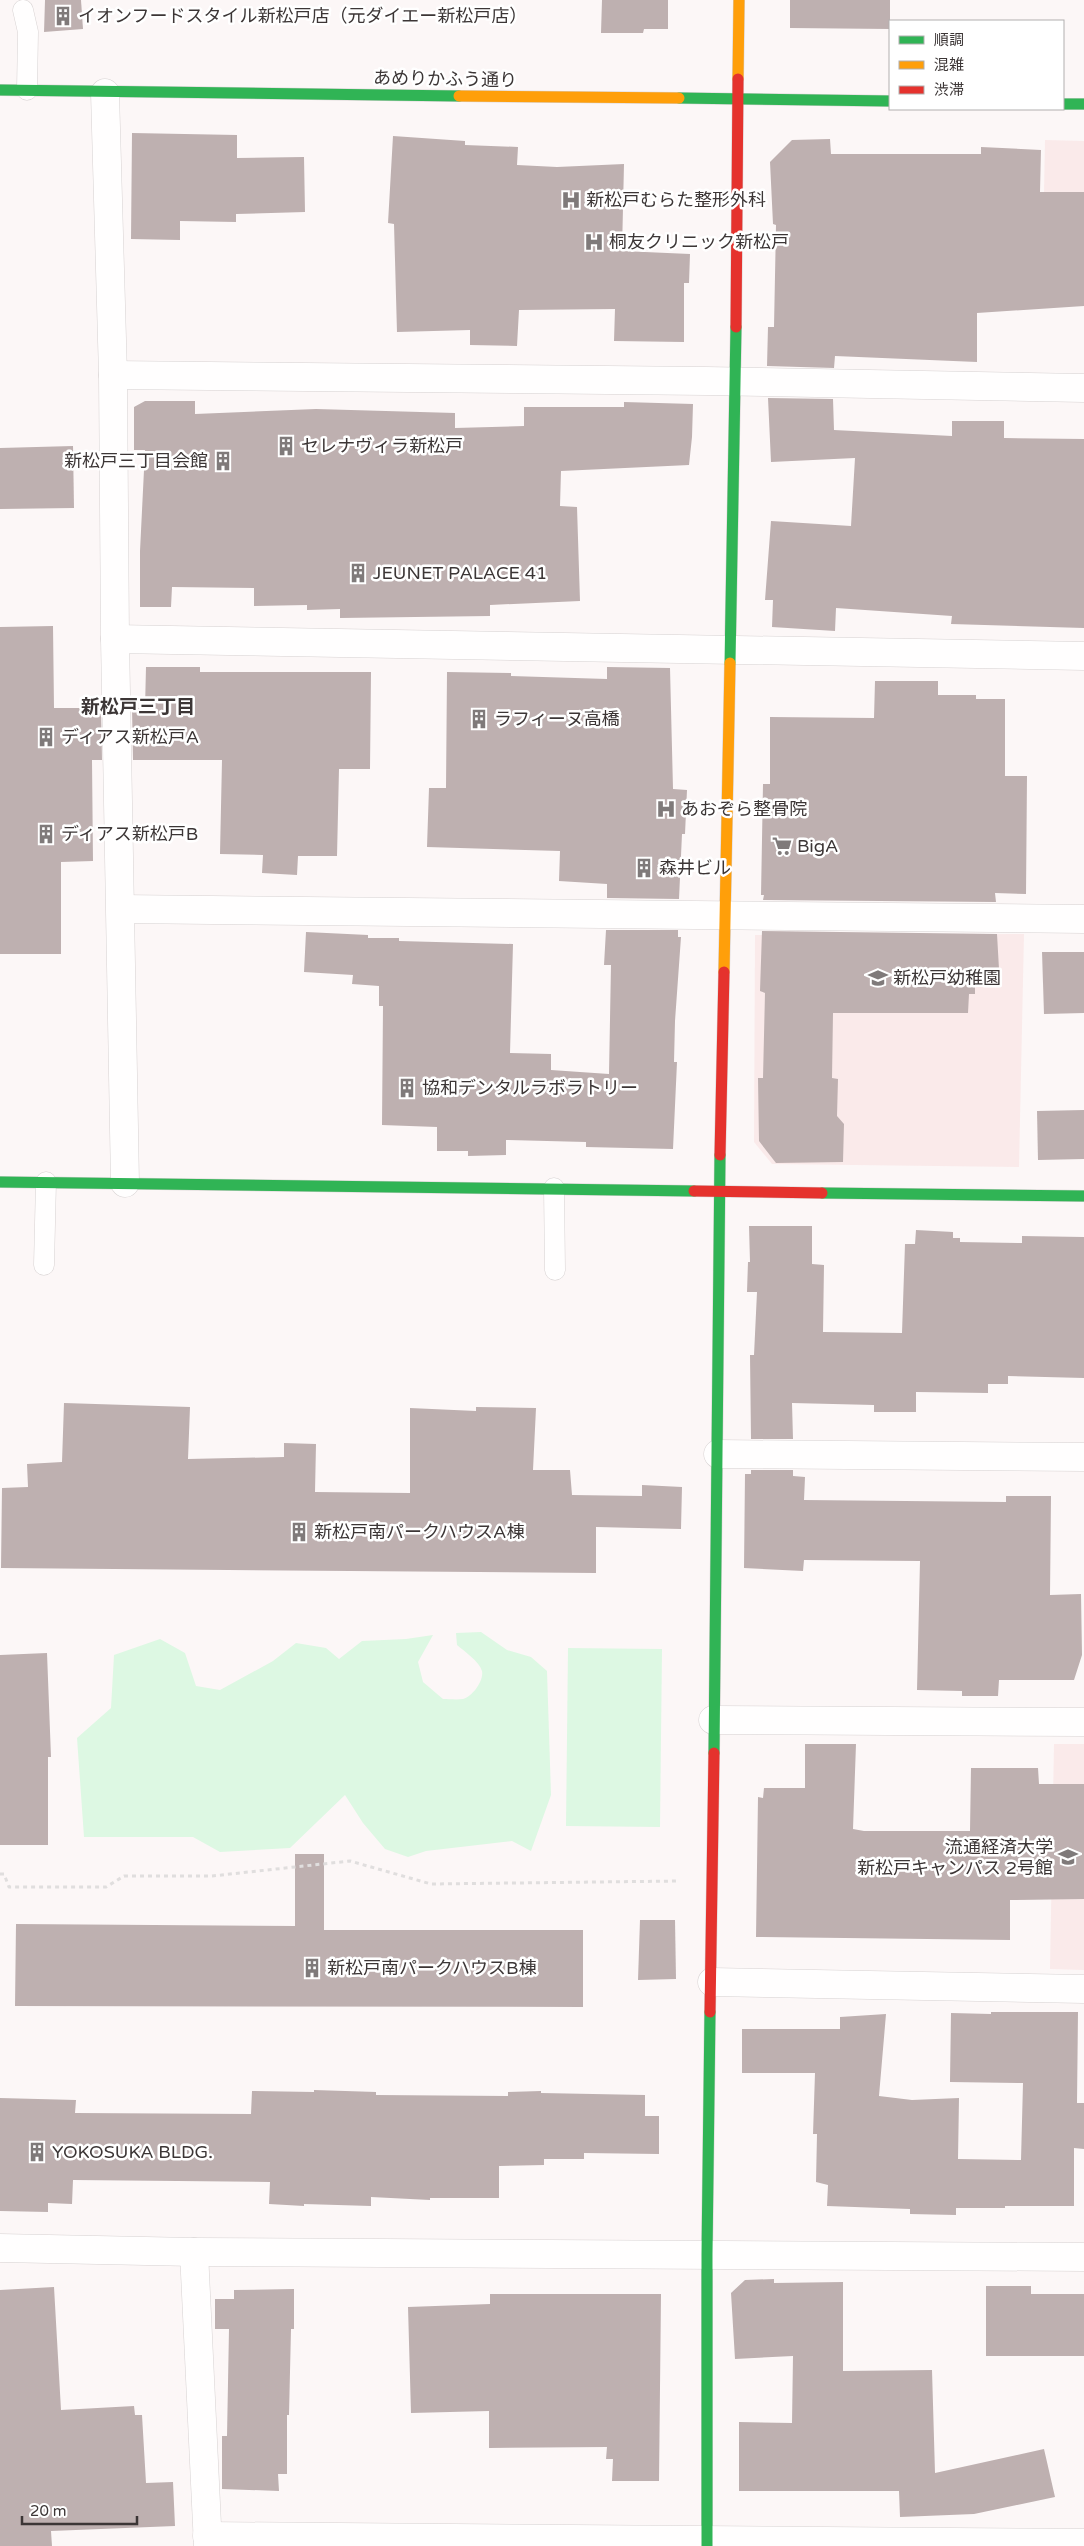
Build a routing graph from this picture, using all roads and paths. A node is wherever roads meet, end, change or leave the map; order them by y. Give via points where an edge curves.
1 (739, 0) edge
2 (22, 10) dead end
3 (0, 90) edge
4 (28, 90) junction
5 (105, 93) junction
6 (738, 99) junction
7 (889, 101) edge
8 (1064, 104) edge
9 (1084, 104) edge
10 (113, 375) junction
11 (736, 382) junction
12 (1084, 388) edge
13 (115, 639) junction
14 (732, 650) junction
15 (1084, 656) edge
16 (121, 910) junction
17 (724, 916) junction
18 (1084, 919) edge
19 (0, 1182) edge
20 (46, 1182) junction
21 (125, 1183) junction
22 (554, 1188) junction
23 (719, 1190) junction
24 (1084, 1196) edge
25 (44, 1265) dead end
26 (555, 1270) dead end
27 (718, 1454) junction
28 (1084, 1457) edge
29 (713, 1720) junction
30 (1084, 1722) edge
31 (0, 1874) edge
32 (682, 1881) dead end
33 (712, 1982) junction
34 (1084, 1989) edge
35 (0, 2248) edge
36 (194, 2252) junction
37 (707, 2254) junction
38 (1084, 2257) edge
39 (207, 2541) edge
40 (707, 2543) edge
41 (1084, 2543) edge

1 - 6 street
2 - 4 lane via 28,32
3 - 4 street, あめりかふう通り
4 - 5 street, あめりかふう通り
5 - 6 street, あめりかふう通り
5 - 10 street
6 - 7 street, あめりかふう通り
6 - 11 street
8 - 9 street
10 - 11 street
10 - 13 street
11 - 12 street
11 - 14 street
13 - 14 street
13 - 16 street
14 - 15 street
14 - 17 street
16 - 17 street
16 - 21 street
17 - 18 street
17 - 23 street
19 - 20 street
20 - 21 street
20 - 25 lane
21 - 22 street
22 - 23 street
22 - 26 lane
23 - 24 street
23 - 27 street
27 - 28 street
27 - 29 street
29 - 30 street
29 - 33 street
31 - 32 path via 4,1874 9,1887 106,1887 124,1876 212,1876 350,1862 431,1884
33 - 34 street
33 - 37 street
35 - 36 street
36 - 37 street
36 - 39 street
37 - 38 street
37 - 40 street
39 - 40 street
40 - 41 street

